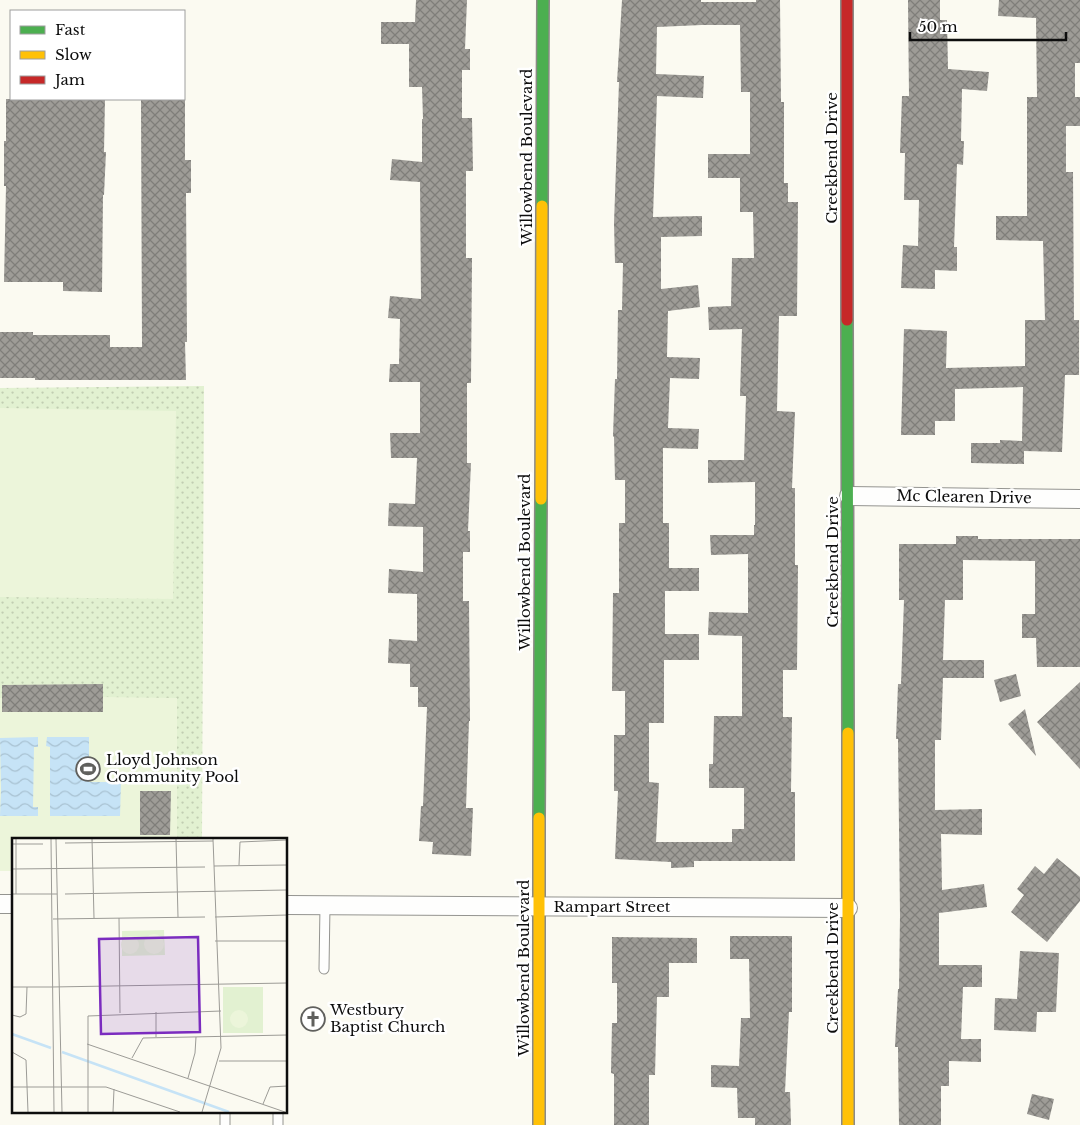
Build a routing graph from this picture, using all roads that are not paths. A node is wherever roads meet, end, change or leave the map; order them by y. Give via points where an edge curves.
1 (543, 0) edge
2 (847, 0) edge
3 (848, 496) junction
4 (1080, 499) edge
5 (288, 905) edge
6 (325, 906) junction
7 (539, 906) junction
8 (848, 908) junction
9 (324, 968) dead end
10 (225, 1112) edge
11 (278, 1112) edge
12 (225, 1125) edge
13 (278, 1125) edge
14 (540, 1125) edge
15 (848, 1125) edge

1 - 7 street, Willowbend Boulevard
2 - 3 street, Creekbend Drive
3 - 4 street, Mc Clearen Drive
3 - 8 street, Creekbend Drive
5 - 6 street, Rampart Street
6 - 7 street, Rampart Street
6 - 9 lane
7 - 8 street, Rampart Street
7 - 14 street, Willowbend Boulevard
8 - 15 street, Creekbend Drive
10 - 12 lane
11 - 13 lane

